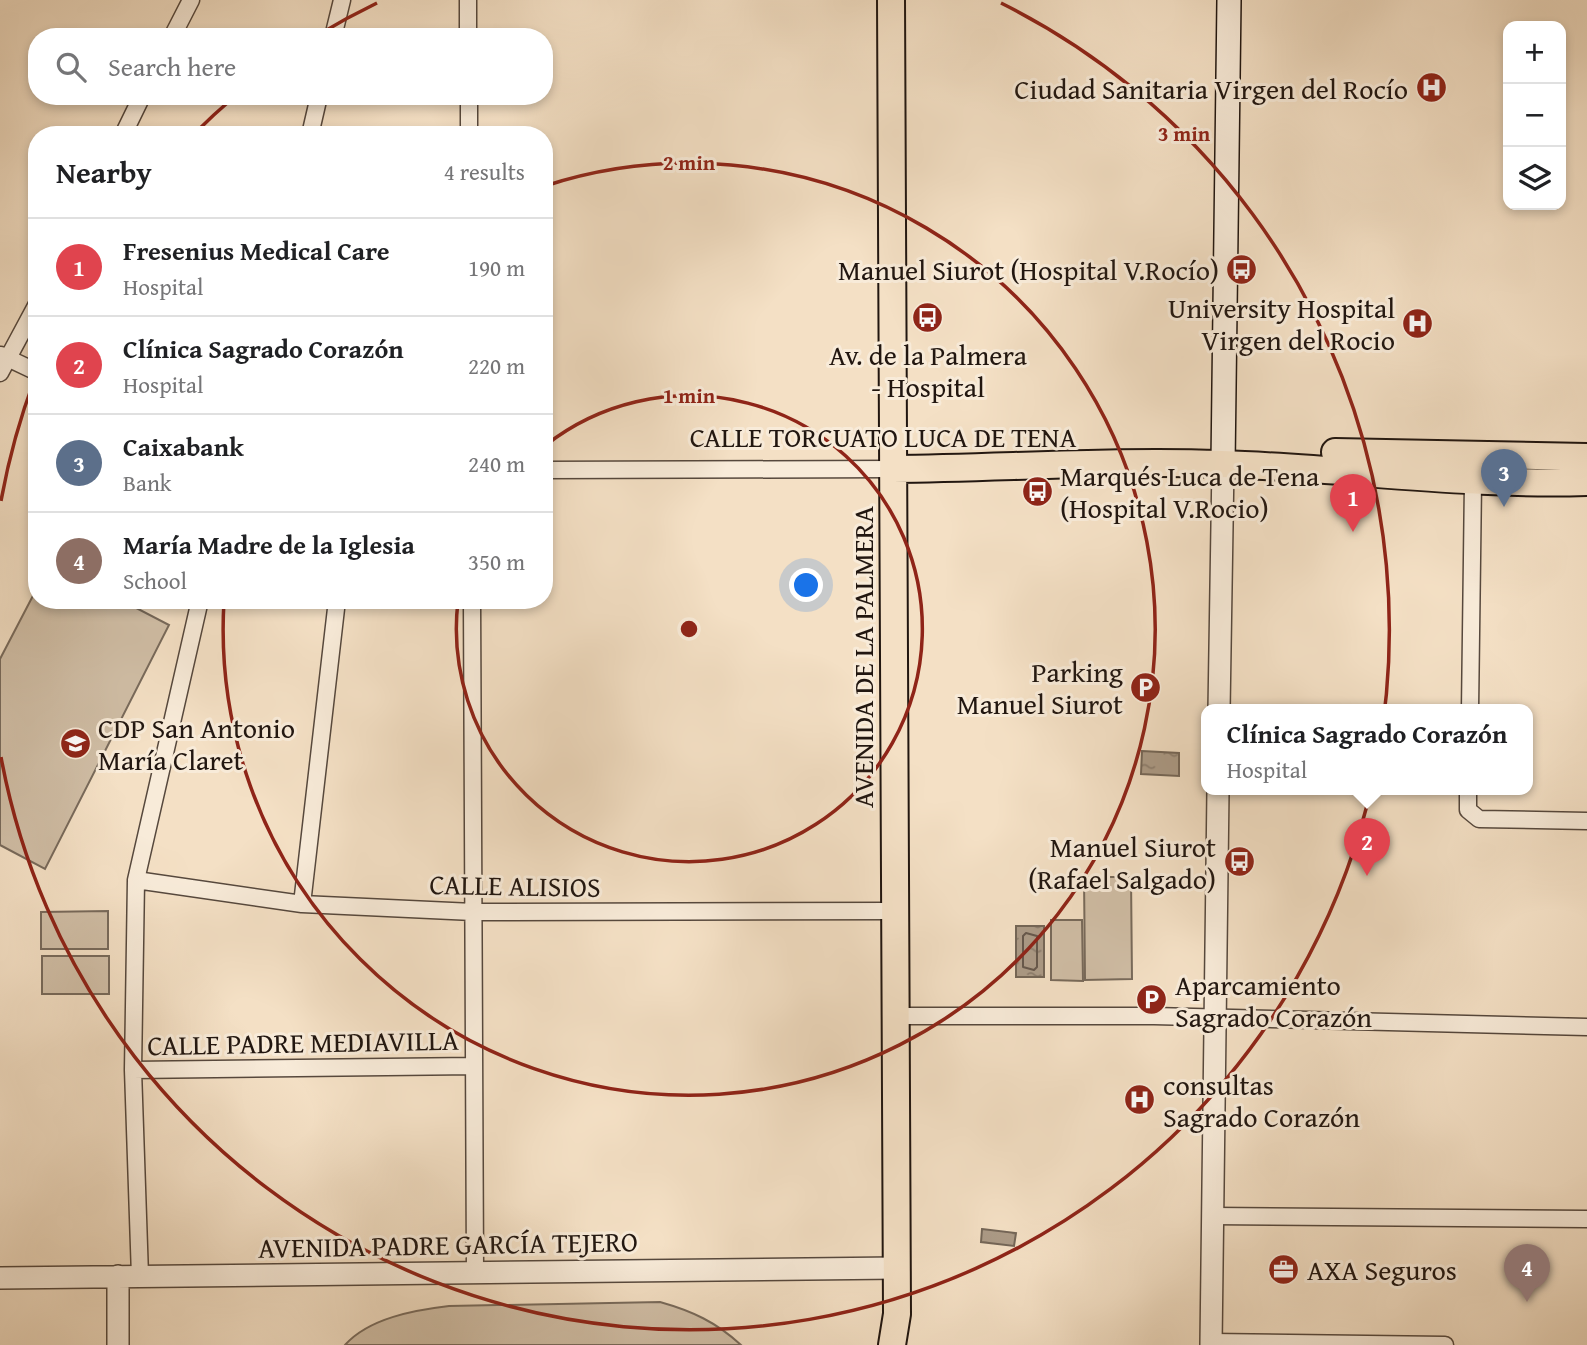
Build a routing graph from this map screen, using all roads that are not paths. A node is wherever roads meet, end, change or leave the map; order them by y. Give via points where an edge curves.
1 (191, 0) edge
2 (342, 0) edge
3 (468, 0) edge
4 (891, 0) edge
5 (1229, 0) edge
6 (177, 28) edge
7 (335, 28) edge
8 (468, 28) edge
9 (137, 105) edge
10 (317, 105) edge
11 (469, 105) edge
12 (127, 126) edge
13 (312, 126) edge
14 (469, 126) edge
15 (28, 320) edge
16 (3, 363) edge
17 (28, 370) edge
18 (1587, 457) edge
19 (1223, 464) junction
20 (893, 469) junction
21 (553, 470) edge
22 (1474, 482) junction
23 (1587, 482) edge
24 (198, 609) edge
25 (337, 609) edge
26 (472, 609) edge
27 (1219, 704) edge
28 (1470, 704) edge
29 (1218, 795) edge
30 (1468, 795) edge
31 (1587, 821) edge
32 (136, 880) junction
33 (302, 904) junction
34 (895, 911) junction
35 (473, 912) junction
36 (895, 1016) junction
37 (1213, 1018) junction
38 (1587, 1027) edge
39 (474, 1066) junction
40 (133, 1070) junction
41 (1212, 1216) junction
42 (1587, 1219) edge
43 (897, 1268) junction
44 (475, 1272) junction
45 (118, 1276) junction
46 (140, 1276) junction
47 (0, 1278) edge
48 (897, 1314) junction
49 (1211, 1343) edge
50 (118, 1345) edge
51 (892, 1345) edge
52 (902, 1345) edge
53 (1445, 1345) edge

1 - 6 street
2 - 7 street
3 - 8 street
4 - 20 main road, AVENIDA DE LA PALMERA
5 - 19 main road
9 - 12 street
10 - 13 street
11 - 14 street
15 - 16 street
16 - 17 street
18 - 19 main road, CALLE TORCUATO LUCA DE TENA via 1290,451
19 - 20 main road, CALLE TORCUATO LUCA DE TENA
19 - 22 main road, CALLE TORCUATO LUCA DE TENA via 1375,471
19 - 27 street
20 - 21 street, CALLE TORCUATO LUCA DE TENA
20 - 34 main road, AVENIDA DE LA PALMERA
22 - 23 main road, CALLE TORCUATO LUCA DE TENA
22 - 28 street
24 - 32 street
25 - 33 street
26 - 35 street
29 - 37 street
30 - 31 street via 1468,810 1479,819
32 - 33 street, CALLE ALISIOS
32 - 40 street
33 - 35 street, CALLE ALISIOS
34 - 35 street, CALLE ALISIOS
34 - 36 main road, AVENIDA DE LA PALMERA
35 - 39 street
36 - 37 street
36 - 43 main road, AVENIDA DE LA PALMERA
37 - 38 street
37 - 41 street
39 - 40 street, CALLE PADRE MEDIAVILLA
39 - 44 street
40 - 46 street
41 - 42 street
41 - 49 street
43 - 44 street, AVENIDA PADRE GARCÍA TEJERO
43 - 48 main road, AVENIDA DE LA PALMERA
44 - 46 street, AVENIDA PADRE GARCÍA TEJERO
45 - 46 street, AVENIDA PADRE GARCÍA TEJERO
45 - 47 street, AVENIDA PADRE GARCÍA TEJERO
45 - 50 street
48 - 51 main road
48 - 52 main road
49 - 53 street

